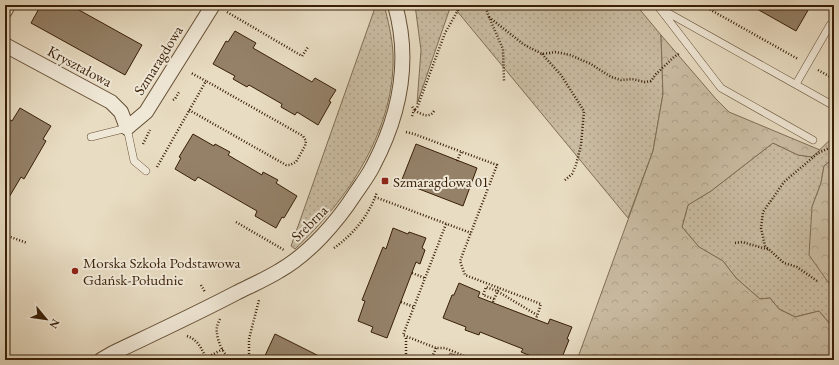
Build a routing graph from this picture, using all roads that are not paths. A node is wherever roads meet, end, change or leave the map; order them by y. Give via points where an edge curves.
1 (8, 5) edge
2 (395, 5) edge
3 (658, 6) edge
4 (216, 8) edge
5 (5, 11) edge
6 (830, 25) dead end
7 (5, 45) edge
8 (796, 84) junction
9 (834, 106) edge
10 (126, 128) junction
11 (91, 137) dead end
12 (813, 140) dead end
13 (146, 171) dead end
14 (101, 360) edge

1 - 5 street
2 - 14 street, Srebrna via 401,25 403,62 399,97 385,142 373,167 343,212 322,236 280,271
3 - 8 lane
3 - 12 lane via 721,88
4 - 10 street, Szmaragdowa via 146,112
6 - 8 lane
7 - 10 street, Kryształowa via 111,102 121,112
8 - 9 lane
10 - 11 lane
10 - 13 lane via 134,161

